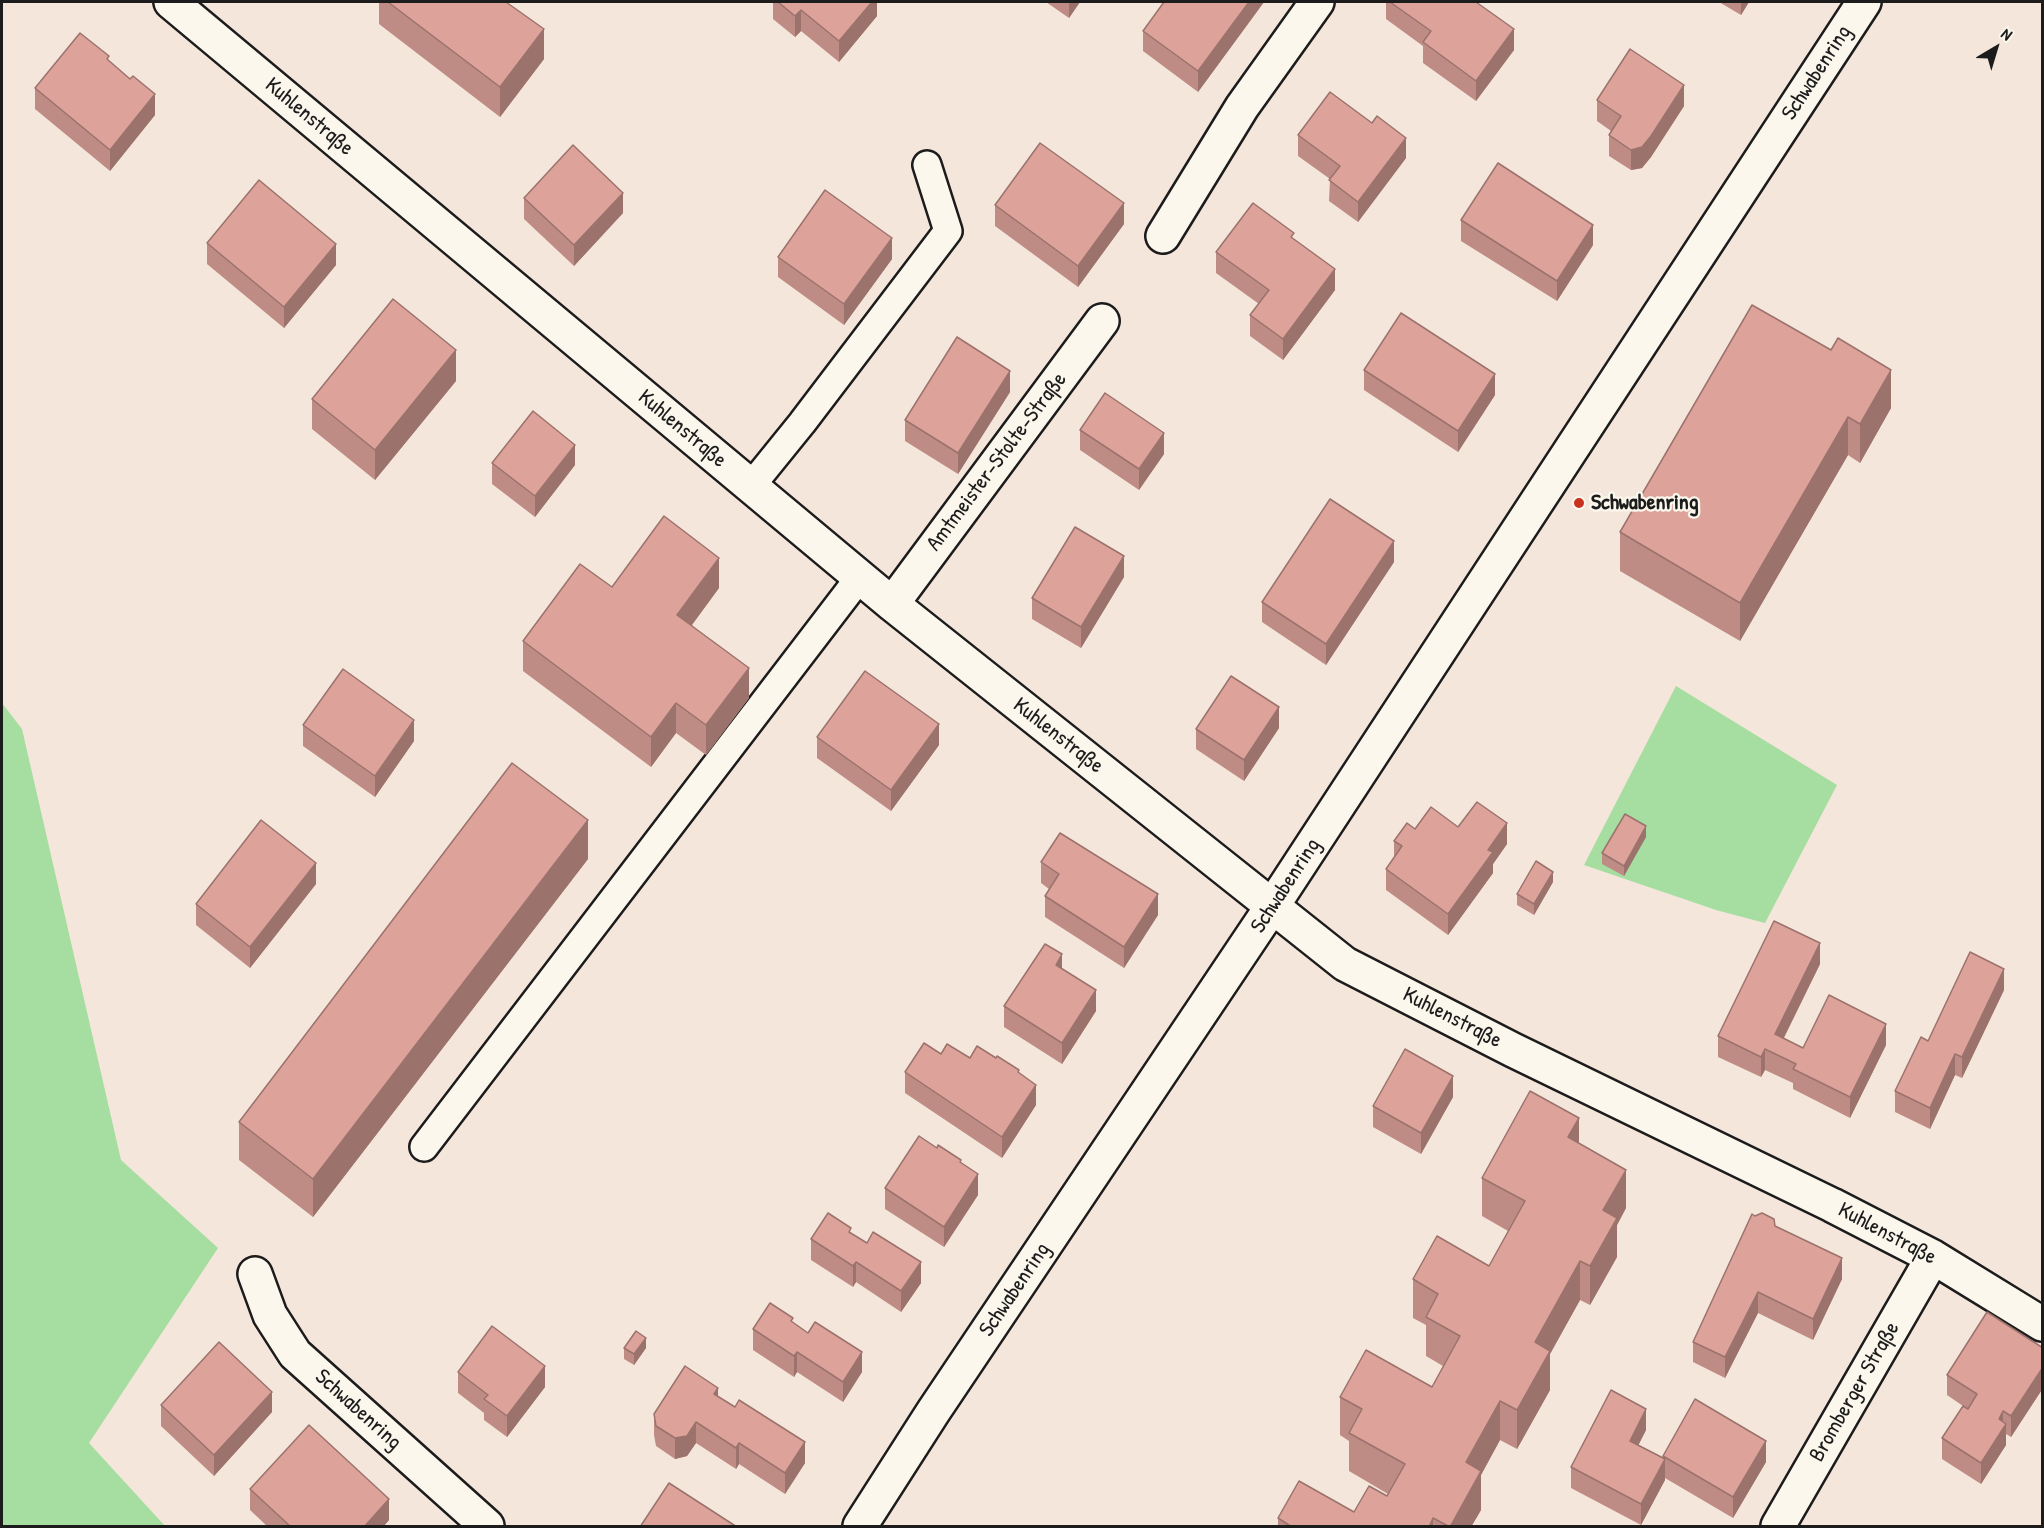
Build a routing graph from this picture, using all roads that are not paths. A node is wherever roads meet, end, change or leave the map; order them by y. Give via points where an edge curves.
1 (1317, 2) edge
2 (1864, 2) edge
3 (186, 6) edge
4 (927, 165) dead end
5 (1163, 236) dead end
6 (1102, 321) dead end
7 (751, 486) junction
8 (860, 577) junction
9 (892, 604) junction
10 (1273, 905) junction
11 (424, 1147) dead end
12 (1933, 1257) junction
13 (255, 1274) dead end
14 (2043, 1324) edge
15 (488, 1527) edge
16 (860, 1527) edge
17 (1778, 1527) edge

1 - 5 street via 1242,106
2 - 10 street, Schwabenring
3 - 7 street, Kuhlenstraße
4 - 7 lane via 948,231
6 - 9 street, Amtmeister-Stolte-Straße
7 - 8 street, Kuhlenstraße
8 - 9 street, Kuhlenstraße
8 - 11 lane
9 - 10 street, Kuhlenstraße
10 - 12 street, Kuhlenstraße via 1345,964
10 - 16 street, Schwabenring
12 - 14 street, Kuhlenstraße
12 - 17 street, Bromberger Straße
13 - 15 street, Schwabenring via 270,1316 295,1354

